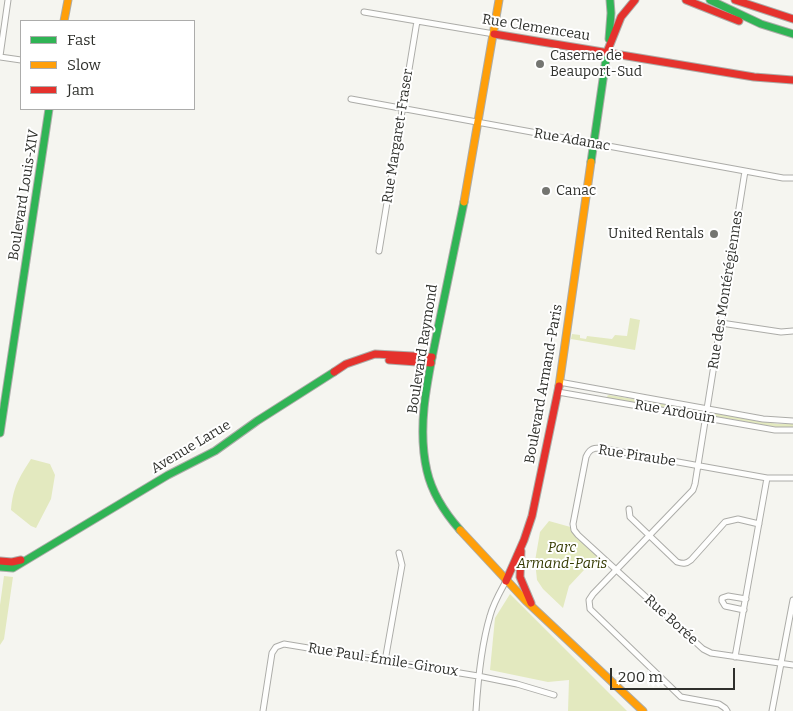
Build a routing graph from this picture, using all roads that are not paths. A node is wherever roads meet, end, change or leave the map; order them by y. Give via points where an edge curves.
1 (8, 0) edge
2 (68, 0) edge
3 (499, 0) edge
4 (610, 0) edge
5 (635, 0) edge
6 (686, 0) edge
7 (710, 0) edge
8 (735, 0) edge
9 (750, 0) edge
10 (0, 9) edge
11 (7, 10) junction
12 (364, 12) dead end
13 (770, 13) junction
14 (793, 19) edge
15 (64, 20) edge
16 (416, 21) junction
17 (761, 24) junction
18 (494, 34) junction
19 (793, 34) edge
20 (607, 52) junction
21 (0, 56) edge
22 (20, 60) edge
23 (793, 80) edge
24 (351, 100) dead end
25 (402, 109) junction
26 (50, 110) edge
27 (478, 123) junction
28 (594, 144) junction
29 (744, 171) junction
30 (793, 178) edge
31 (378, 251) dead end
32 (721, 323) junction
33 (793, 332) edge
34 (431, 360) junction
35 (4, 382) edge
36 (559, 382) junction
37 (558, 392) junction
38 (707, 409) junction
39 (706, 418) junction
40 (793, 421) edge
41 (793, 430) edge
42 (0, 433) edge
43 (699, 466) junction
44 (767, 478) junction
45 (793, 478) edge
46 (629, 509) dead end
47 (759, 524) junction
48 (649, 535) junction
49 (521, 547) junction
50 (399, 553) dead end
51 (29, 558) junction
52 (0, 561) edge
53 (0, 567) edge
54 (616, 570) junction
55 (506, 581) junction
56 (746, 599) junction
57 (793, 600) edge
58 (533, 608) junction
59 (744, 610) junction
60 (736, 657) junction
61 (384, 660) junction
62 (781, 664) junction
63 (793, 665) edge
64 (478, 676) junction
65 (554, 695) dead end
66 (263, 711) edge
67 (476, 711) edge
68 (643, 711) edge
69 (727, 711) edge
70 (772, 711) edge

1 - 11 street
2 - 15 main road
3 - 18 main road, Boulevard Raymond
4 - 20 main road
5 - 20 main road via 622,13
6 - 17 main road via 740,22
7 - 17 main road
8 - 13 main road
9 - 13 main road
10 - 11 street
11 - 21 street
12 - 16 street, Rue Clemenceau
13 - 14 main road
16 - 18 street, Rue Clemenceau
16 - 25 street, Rue Margaret-Fraser
17 - 19 main road
18 - 20 main road, Rue Clemenceau
18 - 27 main road, Boulevard Raymond
20 - 23 main road, Rue Clemenceau via 754,77
20 - 28 main road, Boulevard Armand-Paris
21 - 22 street
24 - 25 street, Rue Adanac
25 - 27 street, Rue Adanac
25 - 31 street, Rue Margaret-Fraser
26 - 35 main road, Boulevard Louis-XIV
27 - 28 street, Rue Adanac
27 - 34 main road, Boulevard Raymond
28 - 29 street, Rue Adanac
28 - 36 main road, Boulevard Armand-Paris
29 - 30 street, Rue Adanac
29 - 32 street, Rue des Montérégiennes
32 - 33 street
32 - 38 street, Rue des Montérégiennes
34 - 51 main road, Avenue Larue via 374,354 346,364 215,451 168,475
34 - 55 main road, Boulevard Raymond via 424,415 424,452 431,484 461,532
35 - 42 main road, Boulevard Louis-XIV
36 - 37 main road, Boulevard Armand-Paris
36 - 38 street, Rue Ardouin
37 - 39 street, Rue Ardouin
37 - 49 main road, Boulevard Armand-Paris via 535,505
38 - 39 street, Rue des Montérégiennes
38 - 40 street, Rue Ardouin
39 - 41 street, Rue Ardouin
39 - 43 street, Rue des Montérégiennes
43 - 44 street, Rue Piraube
43 - 48 street, Rue des Montérégiennes via 692,490
43 - 54 street, Rue Piraube via 600,448 590,450 586,457 574,530
44 - 45 street, Rue Piraube
44 - 47 street
46 - 48 street via 630,517
47 - 48 street via 738,519 725,522 684,564 677,562
47 - 56 street
48 - 54 street, Rue des Montérégiennes
49 - 55 main road, Boulevard Armand-Paris
49 - 58 main road via 520,577
50 - 61 street via 402,565
51 - 52 main road, Avenue Larue
51 - 53 main road, Avenue Larue via 13,568
54 - 60 street, Rue Borée via 703,649
54 - 69 street, Rue des Montérégiennes via 590,597 590,609 681,697 719,704
55 - 58 main road, Boulevard Raymond
55 - 64 street, Boulevard Armand-Paris via 490,615
56 - 59 street
56 - 59 street via 722,598 726,606
57 - 62 street
58 - 68 main road, Boulevard Raymond
59 - 60 street
60 - 62 street, Rue Borée
61 - 64 street, Rue Paul-Émile-Giroux
61 - 66 street, Rue Paul-Émile-Giroux via 279,645 270,660
62 - 63 street, Rue Borée
62 - 70 street
64 - 65 street, Rue Paul-Émile-Giroux
64 - 67 street, Boulevard Armand-Paris

